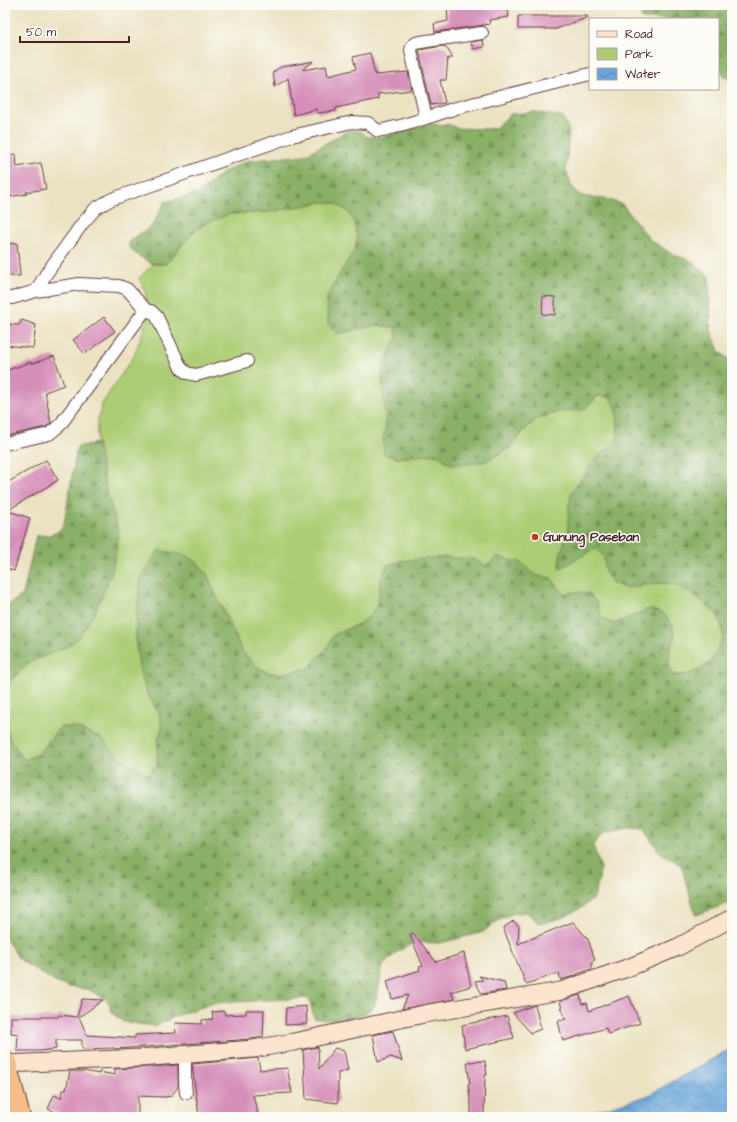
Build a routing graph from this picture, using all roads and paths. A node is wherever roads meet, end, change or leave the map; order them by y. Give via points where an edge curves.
1 (482, 33) dead end
2 (589, 74) edge
3 (426, 118) junction
4 (36, 291) junction
5 (5, 298) edge
6 (147, 310) junction
7 (247, 361) dead end
8 (5, 444) edge
9 (732, 918) edge
10 (185, 1055) junction
11 (5, 1063) edge
12 (186, 1093) dead end
13 (19, 1117) edge

1 - 3 street via 416,43 412,46
2 - 3 street
3 - 4 street via 378,131 368,123 352,122 292,136 112,199 96,208 82,224
4 - 5 street
4 - 6 street via 79,284 119,286 127,289
6 - 7 street via 157,317 181,368 188,373 196,375
6 - 8 street via 60,425 49,434
9 - 10 street via 678,947 561,991 424,1014 253,1049
10 - 11 street
10 - 12 street
11 - 13 highway

